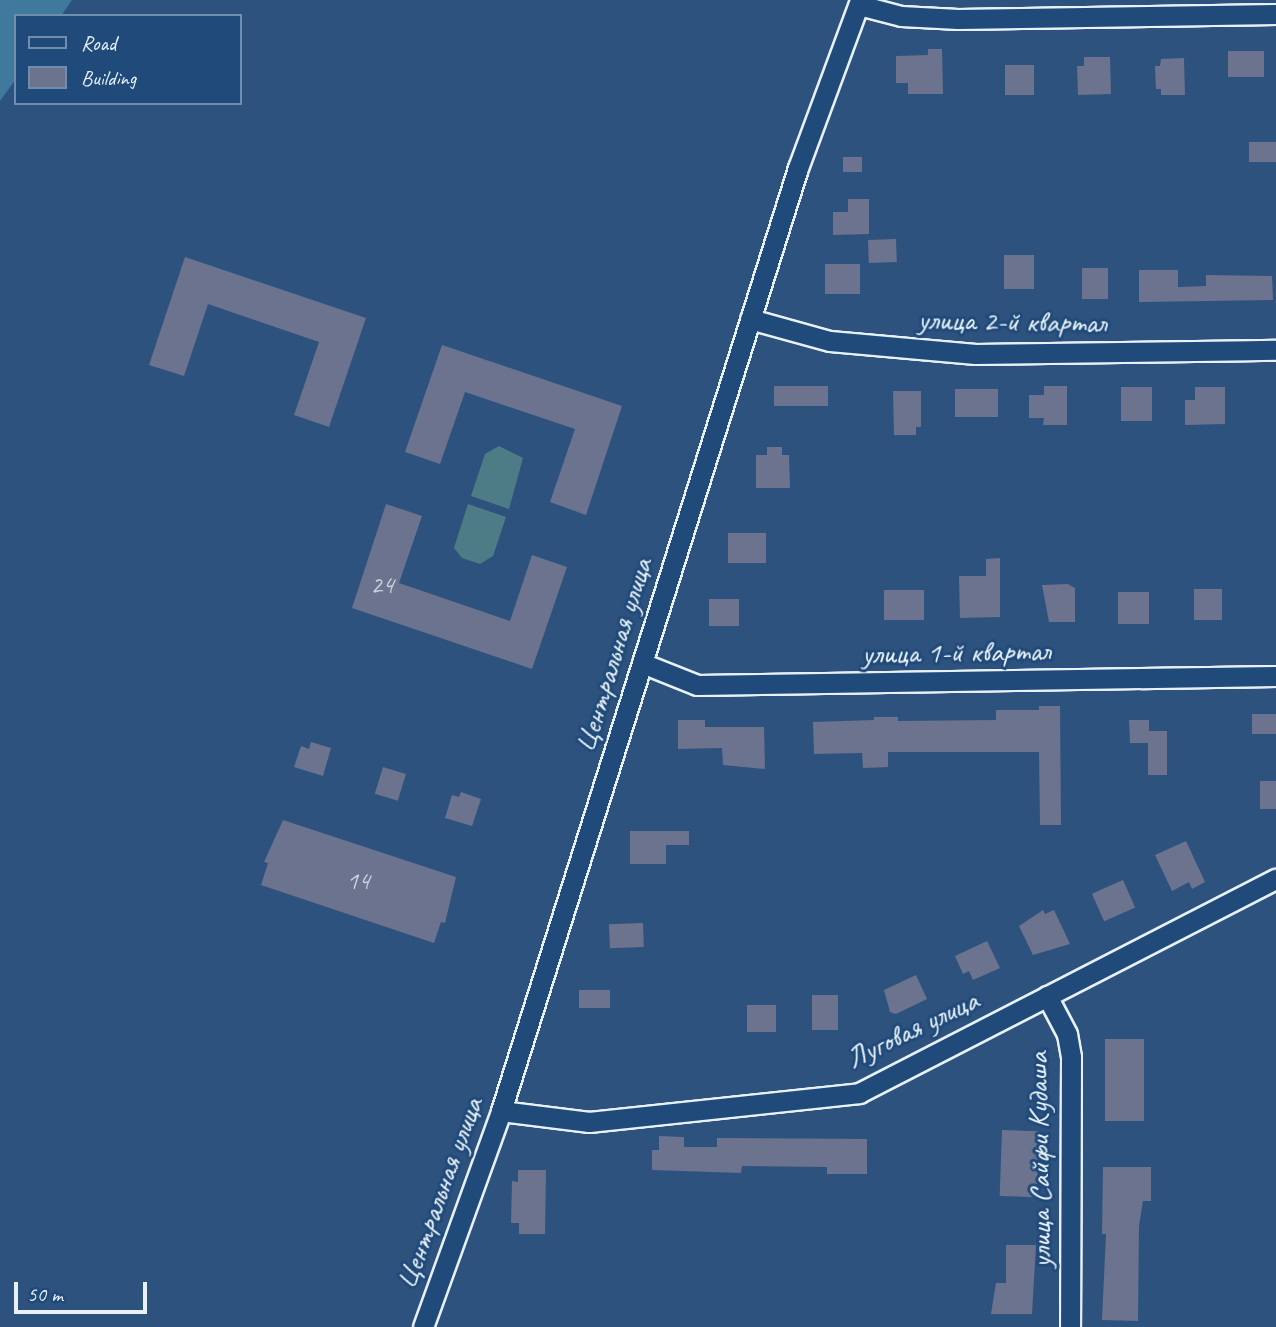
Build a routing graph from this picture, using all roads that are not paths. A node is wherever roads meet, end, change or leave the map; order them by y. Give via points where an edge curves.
1 (859, 3) edge
2 (1276, 14) edge
3 (750, 319) junction
4 (1276, 350) edge
5 (642, 663) junction
6 (1276, 676) edge
7 (1276, 879) edge
8 (1047, 996) junction
9 (501, 1111) junction
10 (423, 1327) edge
11 (1070, 1327) edge

1 - 2 street via 901,16 958,19
1 - 3 street, Центральная улица via 798,168
3 - 4 street, улица 2-й квартал via 830,341 975,354
3 - 5 street, Центральная улица
5 - 6 street, улица 1-й квартал via 697,685
5 - 9 street, Центральная улица
7 - 8 street, Луговая улица
8 - 9 street, Луговая улица via 859,1093 589,1122
8 - 11 street, улица Сайфи Кудаша via 1067,1034 1071,1057
9 - 10 street, Центральная улица

